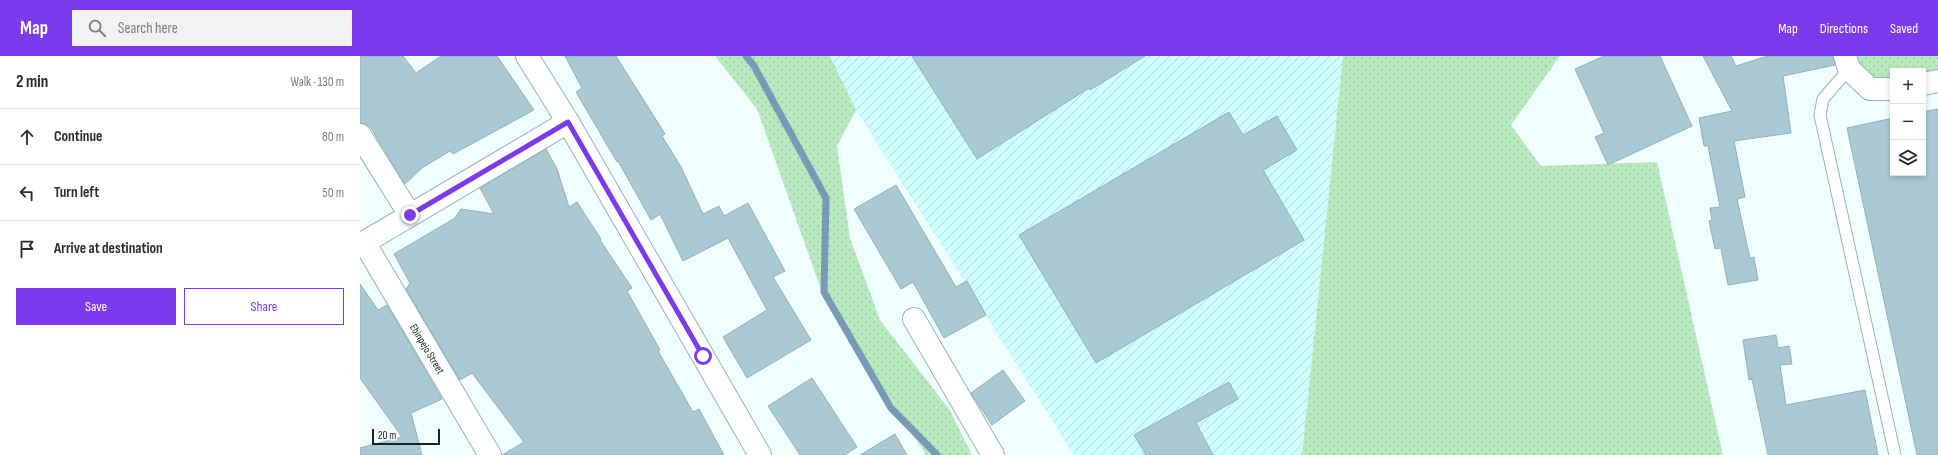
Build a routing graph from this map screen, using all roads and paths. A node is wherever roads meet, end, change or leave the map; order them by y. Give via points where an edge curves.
1 (527, 56) edge
2 (1847, 62) edge
3 (1938, 81) edge
4 (1926, 83) edge
5 (1890, 88) edge
6 (568, 122) junction
7 (360, 135) edge
8 (410, 215) junction
9 (362, 243) edge
10 (914, 319) dead end
11 (490, 455) edge
12 (760, 455) edge
13 (993, 455) edge
14 (1895, 455) edge

1 - 6 street
2 - 5 street via 1870,89
2 - 14 lane via 1823,99 1820,115
3 - 4 street
6 - 8 street
6 - 12 street
7 - 8 street
8 - 9 street
9 - 11 street, Ebinpejo Street
10 - 13 street

